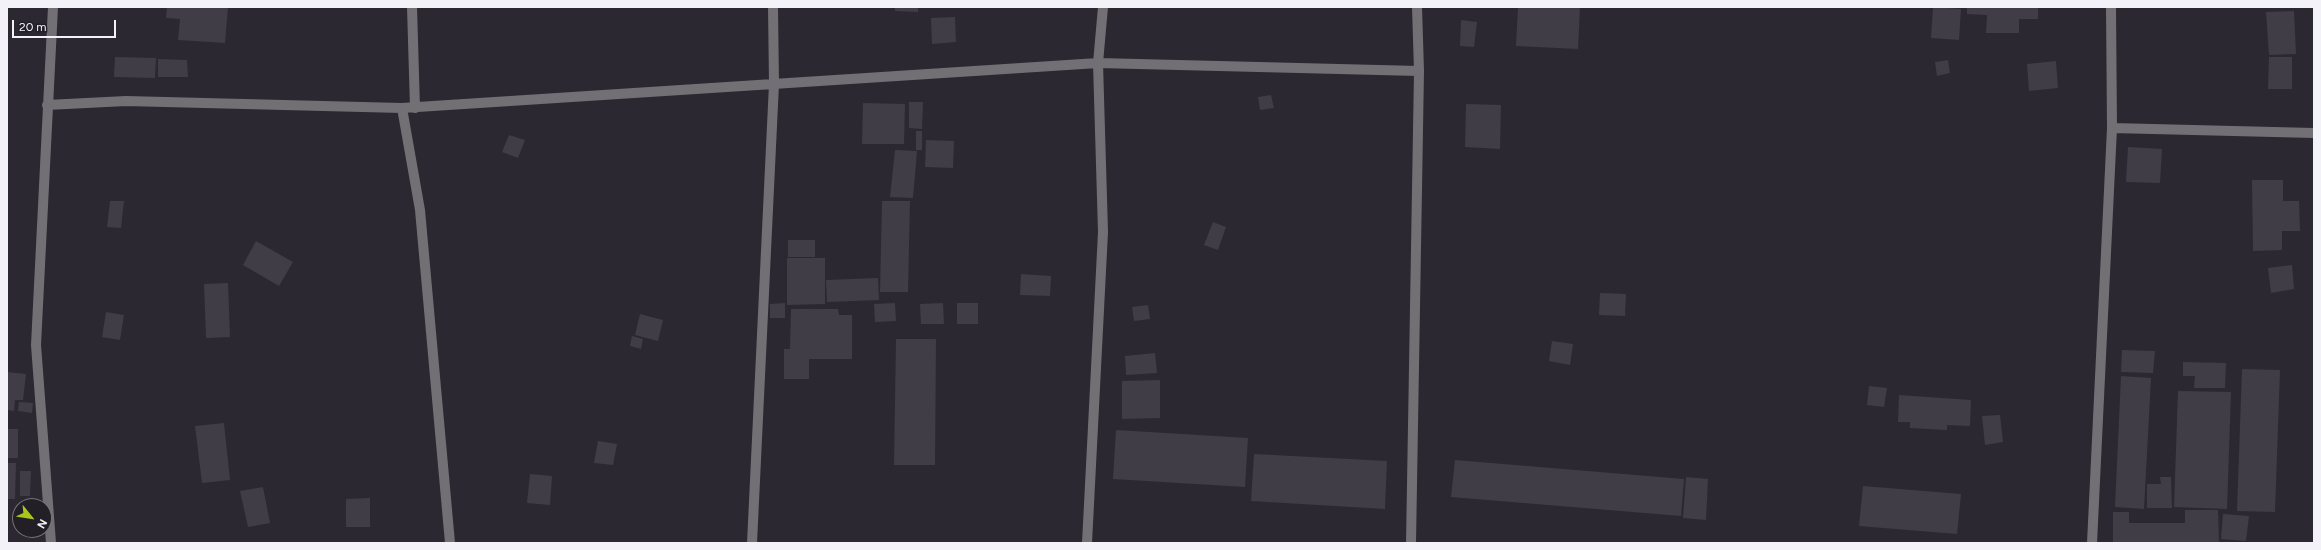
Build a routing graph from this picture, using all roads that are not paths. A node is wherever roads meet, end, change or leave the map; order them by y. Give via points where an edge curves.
1 (53, 7) edge
2 (412, 7) edge
3 (773, 7) edge
4 (1103, 7) edge
5 (1417, 7) edge
6 (2111, 7) edge
7 (1098, 63) junction
8 (1419, 71) junction
9 (774, 84) junction
10 (47, 105) junction
11 (402, 108) junction
12 (415, 108) junction
13 (2112, 128) junction
14 (2314, 133) edge
15 (51, 543) edge
16 (450, 543) edge
17 (752, 543) edge
18 (1087, 543) edge
19 (1411, 543) edge
20 (2092, 543) edge

1 - 10 street
2 - 12 street
3 - 9 street
4 - 7 street
5 - 8 street
6 - 13 street
7 - 8 street
7 - 9 street
7 - 18 street via 1102,232
8 - 19 street
9 - 12 street
9 - 17 street
10 - 11 street via 126,101
10 - 15 street via 36,345
11 - 12 street
11 - 16 street via 420,210
13 - 14 street
13 - 20 street

